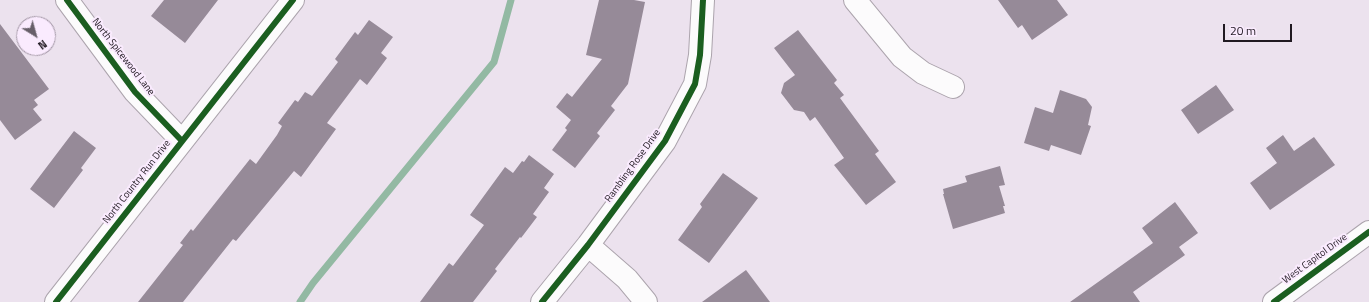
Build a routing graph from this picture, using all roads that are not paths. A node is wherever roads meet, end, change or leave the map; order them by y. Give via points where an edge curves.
1 (67, 0) edge
2 (293, 0) edge
3 (703, 0) edge
4 (855, 0) edge
5 (953, 87) dead end
6 (182, 141) junction
7 (1369, 232) edge
8 (588, 245) junction
9 (56, 302) edge
10 (542, 302) edge
11 (646, 302) edge
12 (1274, 302) edge

1 - 6 street, North Spicewood Lane via 135,92
2 - 6 street, North Country Run Drive
3 - 8 street, Rambling Rose Drive via 700,56 695,84 666,141
4 - 5 street via 902,57 923,73
6 - 9 street, North Country Run Drive
7 - 12 street, West Capitol Drive
8 - 10 street, Rambling Rose Drive
8 - 11 street via 626,279

